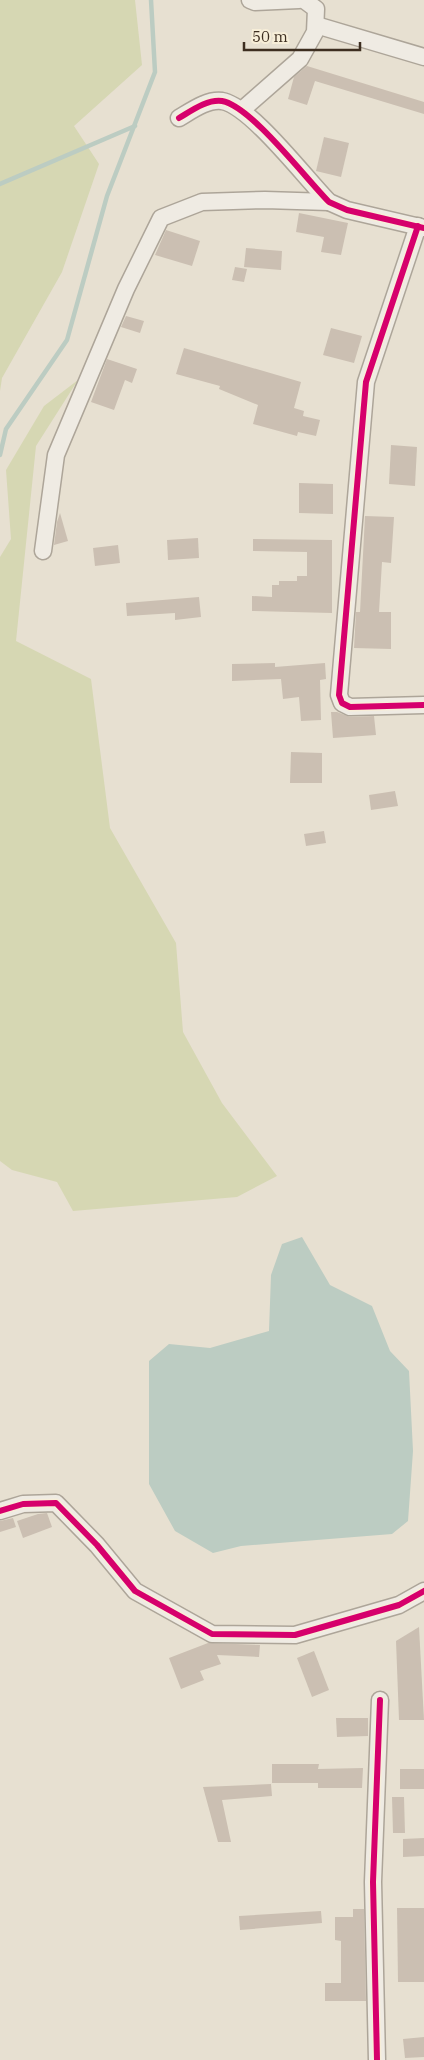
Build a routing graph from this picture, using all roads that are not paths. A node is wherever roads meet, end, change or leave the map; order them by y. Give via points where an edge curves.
1 (250, 0) edge
2 (299, 0) edge
3 (304, 0) edge
4 (316, 24) junction
5 (424, 56) edge
6 (242, 110) junction
7 (179, 118) dead end
8 (329, 202) junction
9 (421, 227) edge
10 (43, 551) dead end
11 (424, 705) edge
12 (0, 1511) edge
13 (424, 1591) edge
14 (380, 1700) dead end
15 (377, 2060) edge

1 - 2 street
3 - 4 street via 316,9
4 - 5 street
4 - 6 street via 300,59
6 - 7 street via 221,101 200,106
6 - 8 street
8 - 9 street via 347,210
8 - 10 street via 202,202 161,218 126,289 56,455
9 - 11 street via 366,382 340,696 342,703 350,707
12 - 13 street via 23,1504 56,1503 135,1591 212,1634 295,1635 399,1605
14 - 15 street via 373,1882

